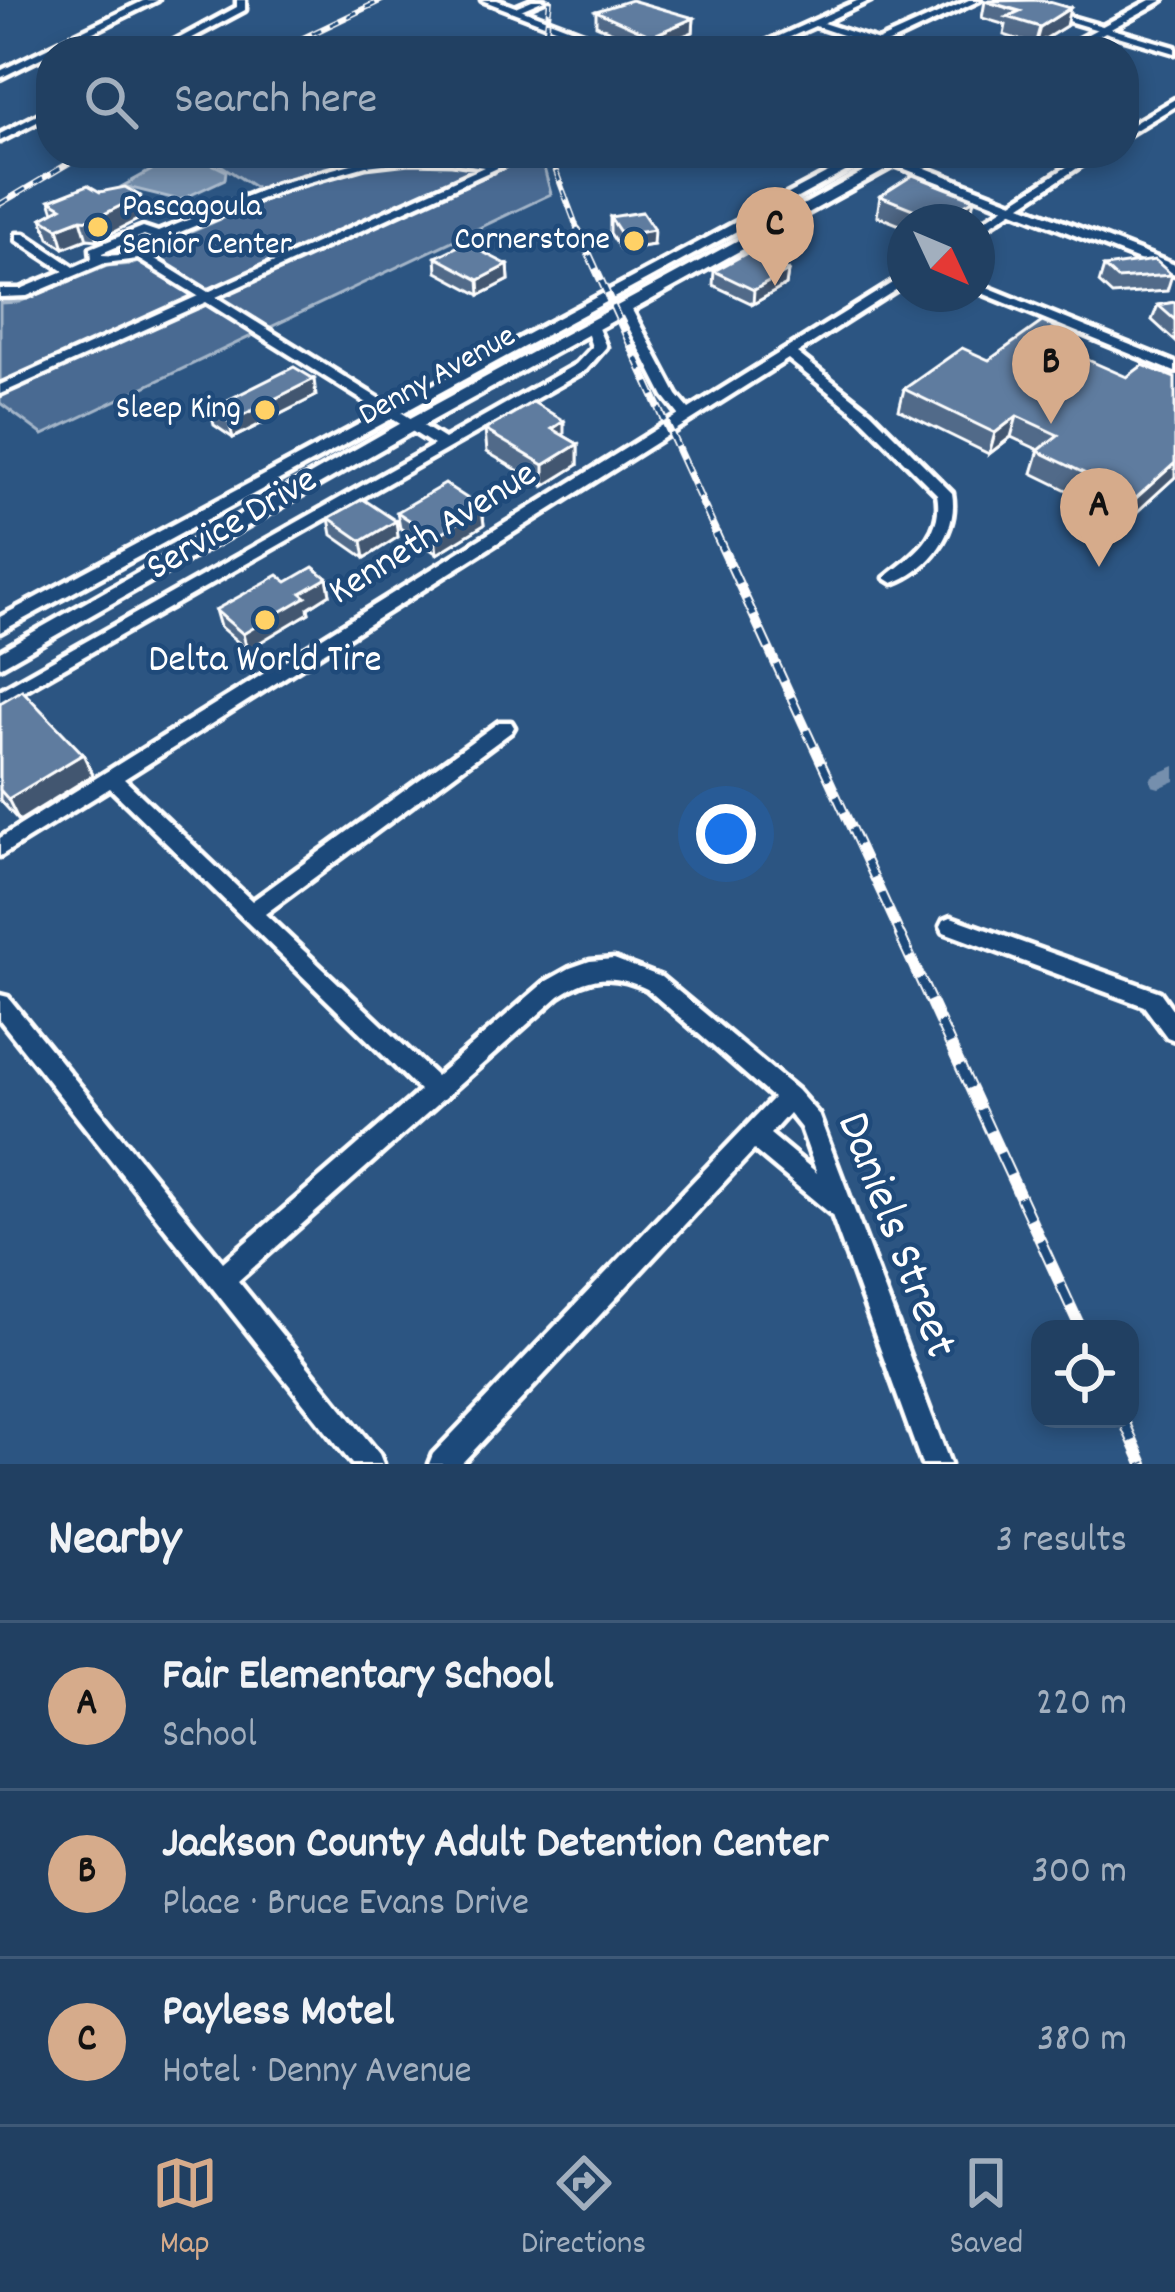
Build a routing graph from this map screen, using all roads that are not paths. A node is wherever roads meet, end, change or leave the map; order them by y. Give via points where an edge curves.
1 (153, 0) edge
2 (241, 0) edge
3 (467, 0) edge
4 (487, 0) edge
5 (540, 0) edge
6 (867, 0) edge
7 (976, 0) edge
8 (1002, 0) edge
9 (1158, 0) edge
10 (1175, 5) edge
11 (514, 10) junction
12 (815, 23) junction
13 (1103, 29) junction
14 (1122, 35) junction
15 (80, 36) edge
16 (189, 36) edge
17 (562, 36) edge
18 (584, 36) edge
19 (785, 36) edge
20 (854, 36) edge
21 (896, 36) edge
22 (1090, 36) edge
23 (1126, 36) edge
24 (1139, 40) edge
25 (1175, 50) edge
26 (36, 57) edge
27 (0, 75) edge
28 (1175, 101) edge
29 (36, 119) edge
30 (1139, 122) edge
31 (0, 138) edge
32 (339, 168) edge
33 (492, 168) edge
34 (846, 168) edge
35 (878, 168) edge
36 (934, 168) edge
37 (1072, 168) edge
38 (1020, 202) junction
39 (995, 218) edge
40 (159, 236) junction
41 (21, 237) dead end
42 (139, 254) junction
43 (1170, 254) edge
44 (101, 260) junction
45 (1175, 270) edge
46 (74, 272) junction
47 (887, 290) edge
48 (0, 293) edge
49 (995, 294) edge
50 (206, 297) junction
51 (625, 308) junction
52 (592, 326) junction
53 (789, 353) junction
54 (1175, 368) edge
55 (0, 390) edge
56 (390, 412) junction
57 (687, 416) junction
58 (411, 424) junction
59 (444, 445) junction
60 (892, 578) dead end
61 (0, 625) edge
62 (0, 660) edge
63 (0, 698) edge
64 (505, 727) dead end
65 (110, 777) junction
66 (0, 848) edge
67 (254, 911) junction
68 (951, 926) dead end
69 (0, 1004) edge
70 (1175, 1030) edge
71 (437, 1092) junction
72 (790, 1097) junction
73 (754, 1136) junction
74 (843, 1210) junction
75 (220, 1281) junction
76 (369, 1464) edge
77 (443, 1464) edge
78 (936, 1464) edge

1 - 15 main road
2 - 16 street via 242,8
3 - 17 main road
4 - 11 main road
5 - 11 street
6 - 12 street
7 - 21 street
8 - 13 street
9 - 13 main road
10 - 14 main road
11 - 18 main road
12 - 19 street
12 - 20 street
13 - 14 street
13 - 22 main road
14 - 23 street
24 - 25 street
26 - 27 main road
28 - 30 street
29 - 31 street
32 - 40 street
33 - 50 street
34 - 56 main road, Denny Avenue
35 - 51 main road, Denny Avenue
36 - 38 main road
37 - 38 street
38 - 39 street
38 - 43 main road
38 - 45 main road
40 - 42 street
40 - 44 street via 118,238 95,250
41 - 46 street
42 - 44 street
42 - 50 street
44 - 46 street
46 - 48 street via 23,293
47 - 53 street, Kenneth Avenue
49 - 54 street
50 - 55 street
50 - 56 street
51 - 52 main road, Denny Avenue
51 - 57 street
52 - 58 main road, Denny Avenue
52 - 59 street, Service Drive via 599,347 590,361
53 - 57 street, Kenneth Avenue
53 - 60 street via 944,493 945,521 921,559
56 - 58 street
56 - 61 main road, Denny Avenue
57 - 65 street, Kenneth Avenue
58 - 59 street
58 - 62 main road, Denny Avenue
59 - 63 street, Service Drive
64 - 67 street
65 - 66 street, Kenneth Avenue
65 - 67 street
67 - 71 street
68 - 70 street via 1152,999
69 - 75 street
71 - 72 street, Daniels Street via 571,976 608,965 654,983
71 - 75 street
72 - 73 street
72 - 74 street, Daniels Street via 810,1122
73 - 74 street
73 - 77 street
74 - 78 street, Daniels Street
75 - 76 street

